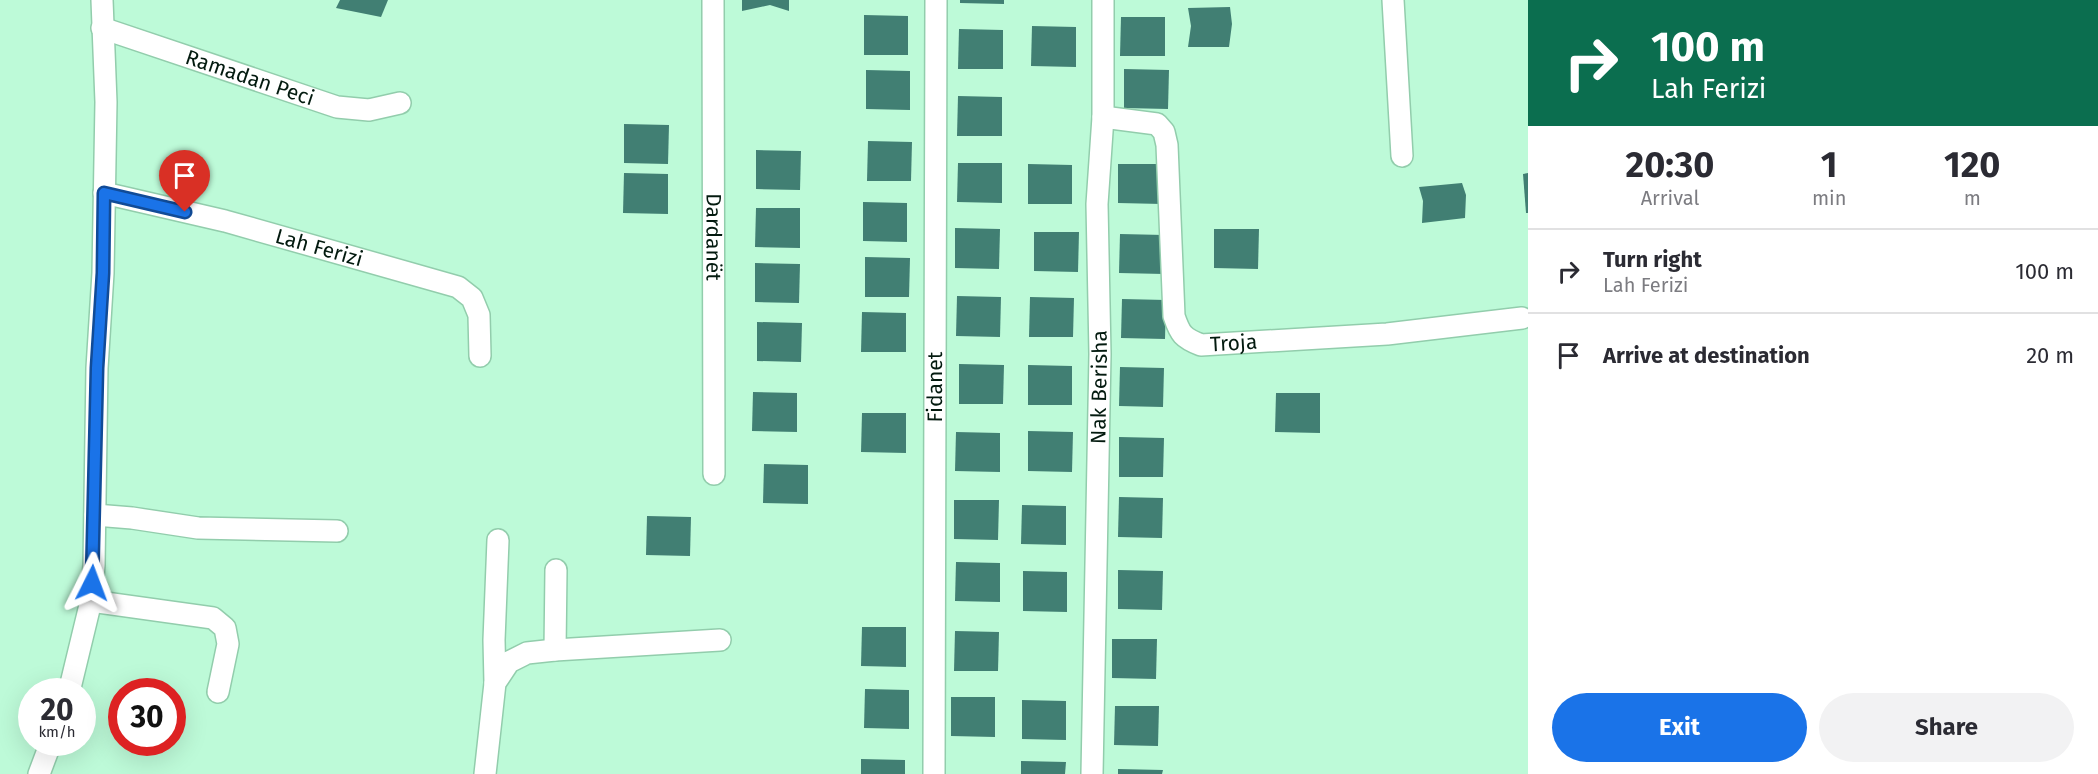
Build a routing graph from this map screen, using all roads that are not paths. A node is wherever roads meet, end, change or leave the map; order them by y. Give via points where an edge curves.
1 (102, 0) edge
2 (712, 0) edge
3 (936, 0) edge
4 (1103, 0) edge
5 (1393, 0) edge
6 (102, 28) junction
7 (399, 103) dead end
8 (1103, 117) junction
9 (1402, 156) dead end
10 (104, 193) junction
11 (1522, 318) dead end
12 (480, 356) dead end
13 (714, 474) dead end
14 (95, 515) junction
15 (337, 531) dead end
16 (498, 540) dead end
17 (555, 570) dead end
18 (91, 601) junction
19 (720, 640) dead end
20 (555, 650) junction
21 (72, 678) edge
22 (495, 683) junction
23 (218, 692) dead end
24 (46, 756) edge
25 (39, 774) edge
26 (485, 774) edge
27 (934, 774) edge
28 (1092, 774) edge

1 - 6 street
2 - 13 street, Dardanët
3 - 27 street, Fidanet
4 - 8 street, Nak Berisha
5 - 9 street
6 - 7 street, Ramadan Peci via 337,107 369,110
6 - 10 street via 106,102
8 - 11 street, Troja via 1157,124 1164,132 1174,316 1187,340 1201,345 1375,335
8 - 28 street, Nak Berisha via 1097,204 1100,354
10 - 12 street, Lah Ferizi via 225,221 458,287 472,298 479,315
10 - 14 street
14 - 15 street via 198,528
14 - 18 street
16 - 22 street
17 - 20 street
18 - 21 street
18 - 23 street via 213,618 225,628 228,644
19 - 20 street
20 - 22 street via 527,653 509,662
22 - 26 street
24 - 25 street

